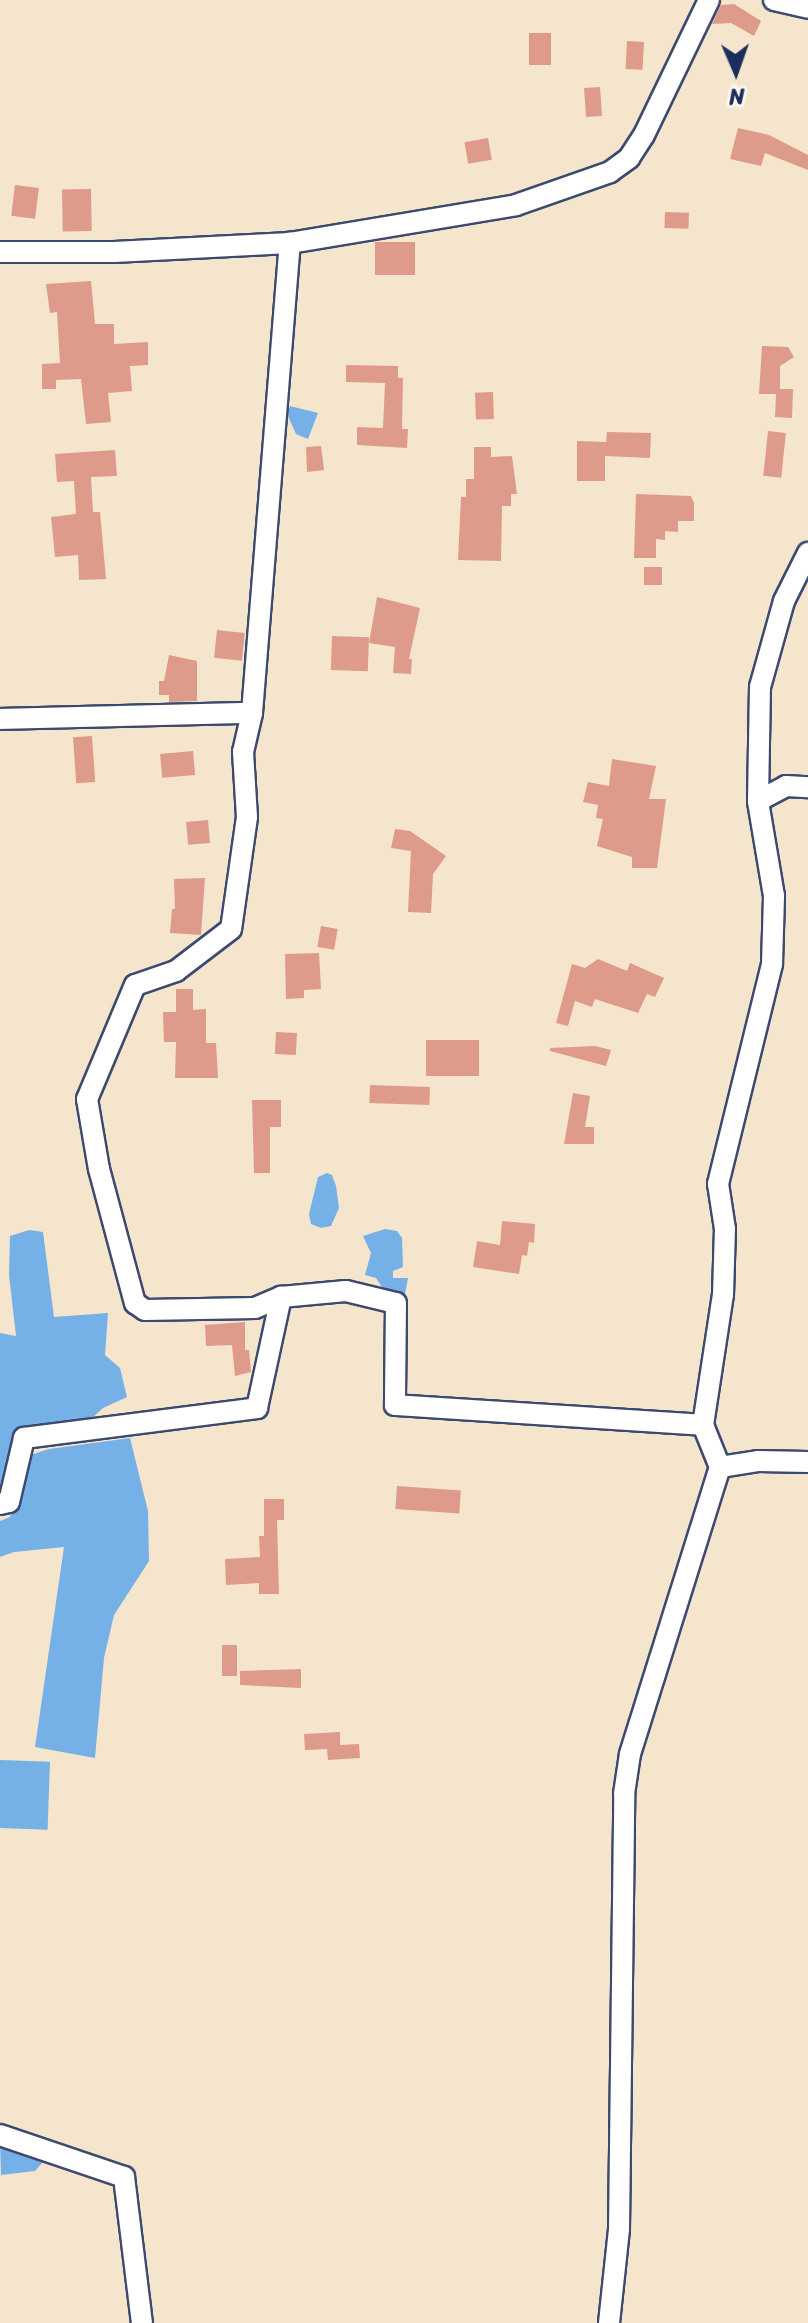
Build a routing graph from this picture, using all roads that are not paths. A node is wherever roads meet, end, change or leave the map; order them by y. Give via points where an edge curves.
1 (709, 0) edge
2 (774, 0) edge
3 (808, 8) edge
4 (290, 243) junction
5 (0, 252) edge
6 (808, 553) edge
7 (252, 713) junction
8 (0, 719) edge
9 (808, 787) edge
10 (758, 801) junction
11 (281, 1297) junction
12 (703, 1425) junction
13 (808, 1462) edge
14 (720, 1467) junction
15 (0, 1504) edge
16 (0, 2135) edge
17 (142, 2323) edge
18 (609, 2323) edge

1 - 4 street via 644,135 629,158 610,172 516,205
2 - 3 street
4 - 5 street
4 - 7 street
6 - 10 street via 784,601 760,687
7 - 8 street
7 - 11 street via 243,752 247,817 231,929 176,971 135,985 87,1099 99,1169 135,1303 145,1310 255,1308
9 - 10 street via 786,786
10 - 12 street via 774,896 772,964 718,1184 725,1229 723,1295
11 - 12 street via 346,1291 396,1303 395,1405
11 - 15 street via 257,1408 24,1438 9,1502
12 - 14 street
13 - 14 street
14 - 18 street via 630,1754 624,1794 619,2229
16 - 17 street via 124,2177

